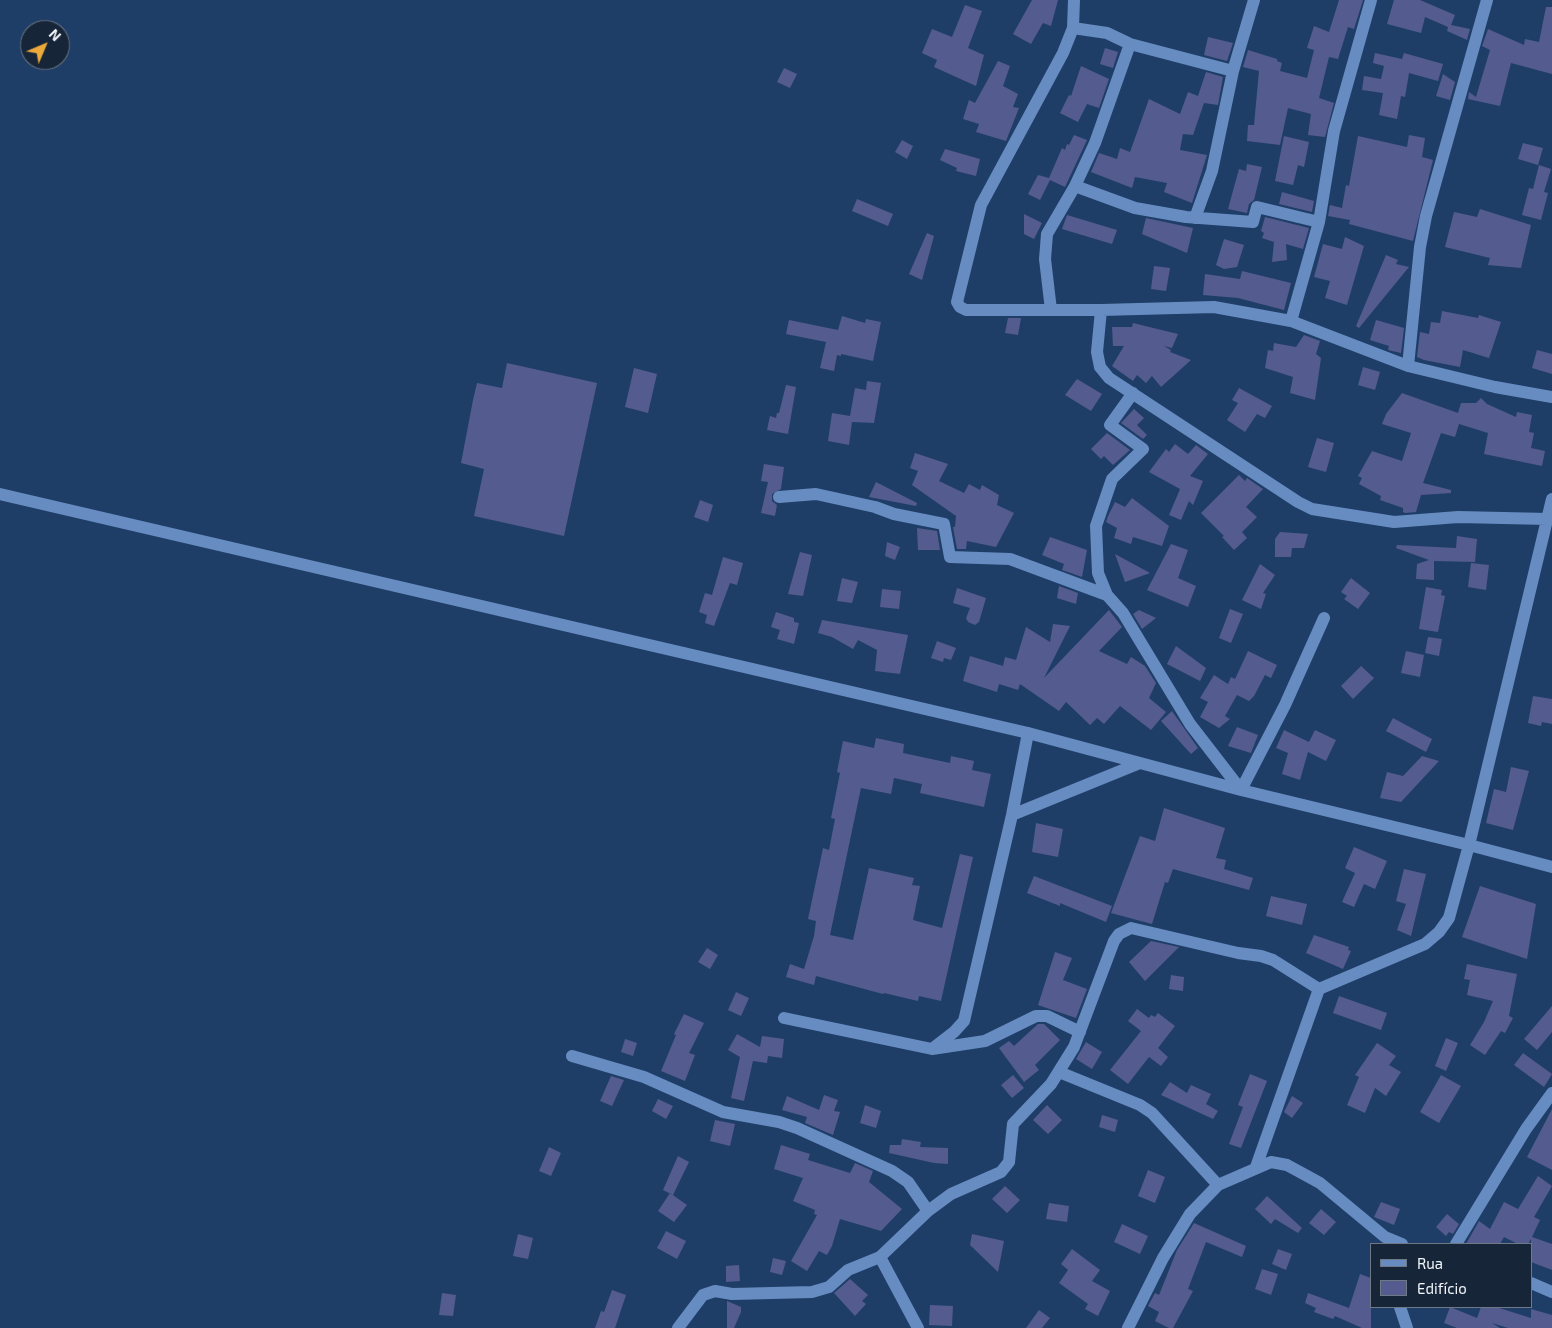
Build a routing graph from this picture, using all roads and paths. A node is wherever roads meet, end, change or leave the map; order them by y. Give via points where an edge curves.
1 (1074, 0) edge
2 (1254, 0) edge
3 (1371, 0) edge
4 (1487, 0) edge
5 (1073, 28) junction
6 (1130, 44) junction
7 (1233, 71) junction
8 (1075, 186) junction
9 (1195, 218) junction
10 (1319, 222) junction
11 (1051, 310) junction
12 (1101, 310) junction
13 (1291, 321) junction
14 (1408, 366) junction
15 (1133, 394) junction
16 (1552, 397) edge
17 (0, 494) edge
18 (779, 497) dead end
19 (1552, 499) edge
20 (1548, 519) junction
21 (1107, 595) junction
22 (1324, 618) dead end
23 (1028, 733) junction
24 (1140, 763) junction
25 (1241, 790) junction
26 (1012, 815) junction
27 (1469, 845) junction
28 (1552, 867) edge
29 (1319, 989) junction
30 (784, 1018) dead end
31 (1080, 1032) junction
32 (932, 1049) junction
33 (572, 1056) dead end
34 (1060, 1072) junction
35 (1552, 1093) edge
36 (1256, 1167) junction
37 (1218, 1185) junction
38 (928, 1211) junction
39 (1400, 1243) edge
40 (1457, 1243) edge
41 (880, 1257) junction
42 (1532, 1283) edge
43 (1552, 1292) edge
44 (1400, 1308) edge
45 (678, 1328) edge
46 (918, 1328) edge
47 (1128, 1328) edge
48 (1407, 1328) edge

1 - 5 street
2 - 7 street
3 - 10 street via 1334,131
4 - 14 street via 1420,247
5 - 6 street via 1107,33
5 - 11 street via 1063,53 981,205 957,302 966,310
6 - 7 street
6 - 8 street via 1095,143
7 - 9 street via 1212,171
8 - 9 street via 1135,208
8 - 11 street via 1047,234 1045,259
9 - 10 street via 1253,222 1257,207
10 - 13 street
11 - 12 street
12 - 13 street via 1214,307
12 - 15 street via 1097,352 1100,367 1109,378
13 - 14 street
14 - 16 street
15 - 20 street via 1312,509 1394,522 1458,517
15 - 21 street via 1110,424 1143,449 1112,479 1096,526 1098,573
17 - 23 street
18 - 21 street via 816,494 944,524 950,557 1010,559
19 - 20 street
20 - 27 street
21 - 25 street via 1123,613 1190,724
22 - 25 street
23 - 24 street
23 - 26 street
24 - 25 street
24 - 26 street
25 - 27 street
26 - 32 street via 964,1020
27 - 28 street
27 - 29 street via 1449,918 1440,932 1425,944
29 - 31 street via 1273,960 1131,928 1119,934 1114,941
29 - 36 street
30 - 32 street
31 - 32 street via 1048,1016 1036,1016 985,1041
31 - 34 street
33 - 38 street via 644,1077 723,1112 779,1122 806,1132 892,1171 908,1182
34 - 37 street via 1152,1113
34 - 38 street via 1013,1124 1009,1162 1001,1172 951,1194
35 - 40 street via 1526,1128
36 - 37 street
36 - 39 street via 1271,1162 1287,1166 1320,1183 1385,1237
37 - 47 street via 1190,1214 1178,1232
38 - 41 street
41 - 45 street via 848,1270 829,1287 812,1292 732,1294 715,1291 703,1295
41 - 46 street
42 - 43 street
44 - 48 street

